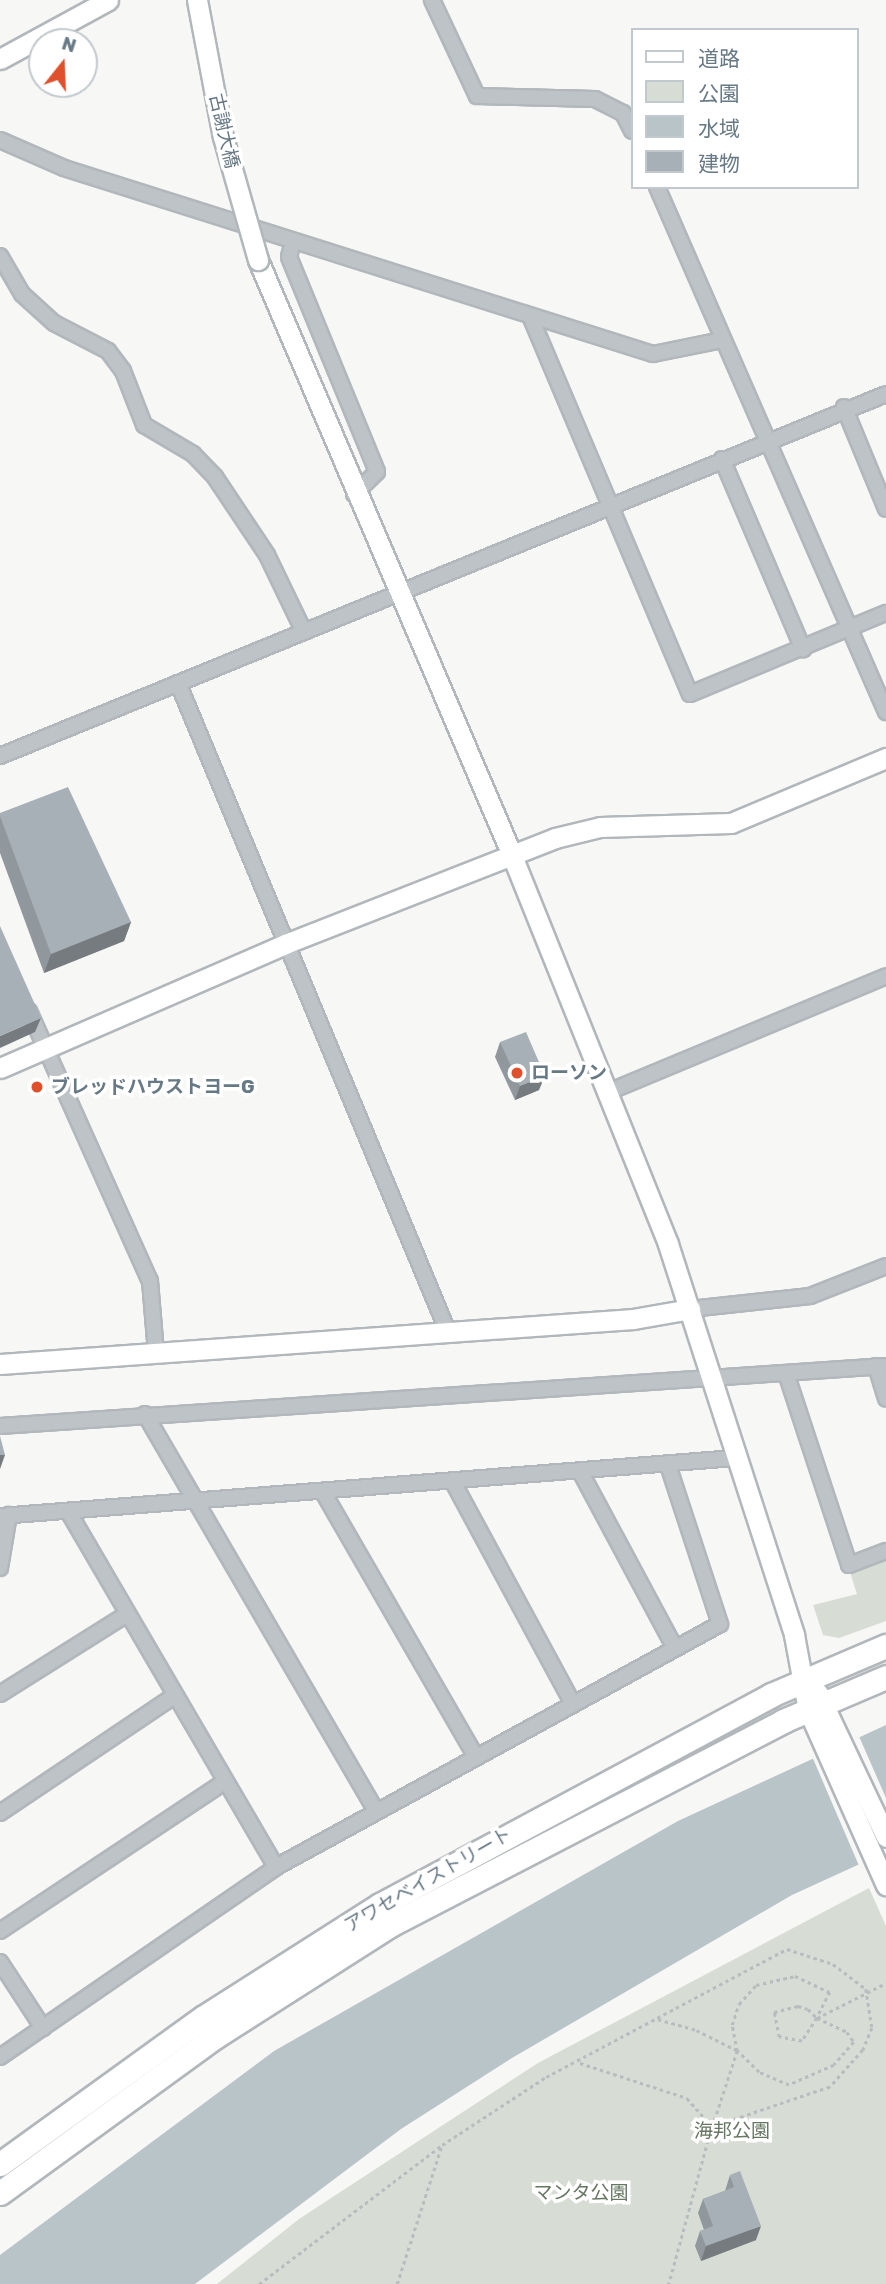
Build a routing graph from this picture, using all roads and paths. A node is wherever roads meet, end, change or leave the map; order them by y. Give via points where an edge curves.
1 (108, 0) edge
2 (197, 0) edge
3 (432, 0) edge
4 (0, 59) edge
5 (630, 127) edge
6 (0, 140) edge
7 (658, 189) edge
8 (293, 241) junction
9 (0, 256) edge
10 (531, 318) junction
11 (722, 340) junction
12 (886, 394) edge
13 (844, 407) junction
14 (766, 441) junction
15 (722, 458) junction
16 (355, 494) junction
17 (610, 503) junction
18 (886, 509) edge
19 (401, 592) junction
20 (886, 613) edge
21 (848, 629) junction
22 (304, 632) junction
23 (803, 649) junction
24 (178, 683) junction
25 (886, 712) edge
26 (0, 756) edge
27 (886, 758) edge
28 (511, 853) junction
29 (285, 944) junction
30 (886, 976) edge
31 (24, 999) edge
32 (45, 1049) junction
33 (0, 1068) edge
34 (608, 1092) junction
35 (886, 1266) edge
36 (690, 1309) junction
37 (448, 1332) junction
38 (156, 1352) junction
39 (0, 1364) edge
40 (881, 1366) edge
41 (786, 1373) junction
42 (711, 1378) junction
43 (886, 1399) edge
44 (145, 1414) junction
45 (0, 1426) edge
46 (736, 1458) junction
47 (668, 1465) junction
48 (580, 1472) junction
49 (453, 1482) junction
50 (323, 1492) junction
51 (196, 1502) junction
52 (68, 1511) junction
53 (5, 1516) edge
54 (886, 1551) edge
55 (0, 1568) edge
56 (127, 1614) junction
57 (886, 1646) edge
58 (675, 1648) junction
59 (886, 1677) edge
60 (806, 1678) junction
61 (0, 1694) edge
62 (174, 1696) junction
63 (571, 1700) junction
64 (817, 1706) junction
65 (828, 1729) junction
66 (474, 1754) junction
67 (224, 1782) junction
68 (375, 1809) junction
69 (0, 1813) edge
70 (886, 1837) edge
71 (276, 1867) junction
72 (885, 1883) edge
73 (0, 1931) edge
74 (0, 1962) edge
75 (886, 1983) edge
76 (866, 1989) junction
77 (817, 2018) junction
78 (655, 2019) junction
79 (43, 2028) junction
80 (737, 2051) junction
81 (0, 2057) edge
82 (580, 2063) junction
83 (712, 2127) junction
84 (442, 2145) junction
85 (0, 2164) edge
86 (0, 2193) edge
87 (259, 2284) edge
88 (397, 2284) edge
89 (669, 2284) edge

1 - 4 street
2 - 16 street, 古謝大橋, bridge via 223,137 258,260
3 - 5 street via 477,96 595,99 623,113
6 - 8 street via 64,168
7 - 11 street
8 - 10 street
8 - 16 street via 289,257 377,472
9 - 22 street via 22,293 54,323 108,351 124,371 144,425 193,454 215,477 267,555
10 - 11 street via 653,354
10 - 17 street
11 - 14 street
12 - 13 street
13 - 14 street
13 - 18 street
14 - 15 street
14 - 21 street
15 - 17 street
15 - 23 street
16 - 19 street, 古謝大橋
17 - 19 street
17 - 23 street via 690,694
19 - 22 street
19 - 28 street, 古謝大橋
20 - 21 street
21 - 23 street
21 - 25 street
22 - 24 street
24 - 26 street
24 - 29 street
27 - 28 street via 731,823 600,827
28 - 29 street
28 - 34 street, 古謝大橋
29 - 32 street
29 - 37 street
30 - 34 street
31 - 32 street
32 - 33 street
32 - 38 street via 150,1281
34 - 36 street, 古謝大橋
35 - 36 street via 810,1296
36 - 37 street
36 - 42 street, 古謝大橋
37 - 38 street
38 - 39 street
40 - 41 street
40 - 43 street
41 - 42 street
41 - 54 street via 849,1565
42 - 44 street
42 - 46 street, 古謝大橋
44 - 45 street
44 - 51 street
46 - 47 street
46 - 60 street, 古謝大橋
47 - 48 street
47 - 58 street via 719,1624
48 - 49 street
48 - 58 street
49 - 50 street
49 - 63 street
50 - 51 street
50 - 66 street
51 - 52 street
51 - 68 street
52 - 53 street
52 - 56 street
53 - 55 street
56 - 61 street
56 - 62 street
57 - 60 main road, アワセベイストリート
58 - 63 street
59 - 64 main road, アワセベイストリート
60 - 64 street, 古謝大橋
60 - 85 main road, アワセベイストリート via 380,1905 204,2017
62 - 67 street
62 - 69 street
63 - 66 street
64 - 65 street
64 - 86 main road, アワセベイストリート via 390,1925 216,2036
65 - 70 street
65 - 72 street
66 - 68 street
67 - 71 street
67 - 73 street
68 - 71 street
71 - 79 street
74 - 79 street
75 - 76 path
76 - 77 path
76 - 78 path via 833,1964 787,1949
76 - 83 path via 873,2028 863,2050 830,2087
77 - 77 path via 803,2041 779,2037 772,2025 774,2012 786,2006 808,2009
77 - 80 path via 830,1992 813,1980 774,1978 738,2004 732,2025
77 - 80 path via 854,2042 813,2079 789,2085 759,2073
78 - 80 path
78 - 82 path
79 - 81 street
80 - 83 path
82 - 83 path via 687,2098
82 - 84 path via 546,2077
83 - 89 path
84 - 87 path
84 - 88 path via 419,2200

